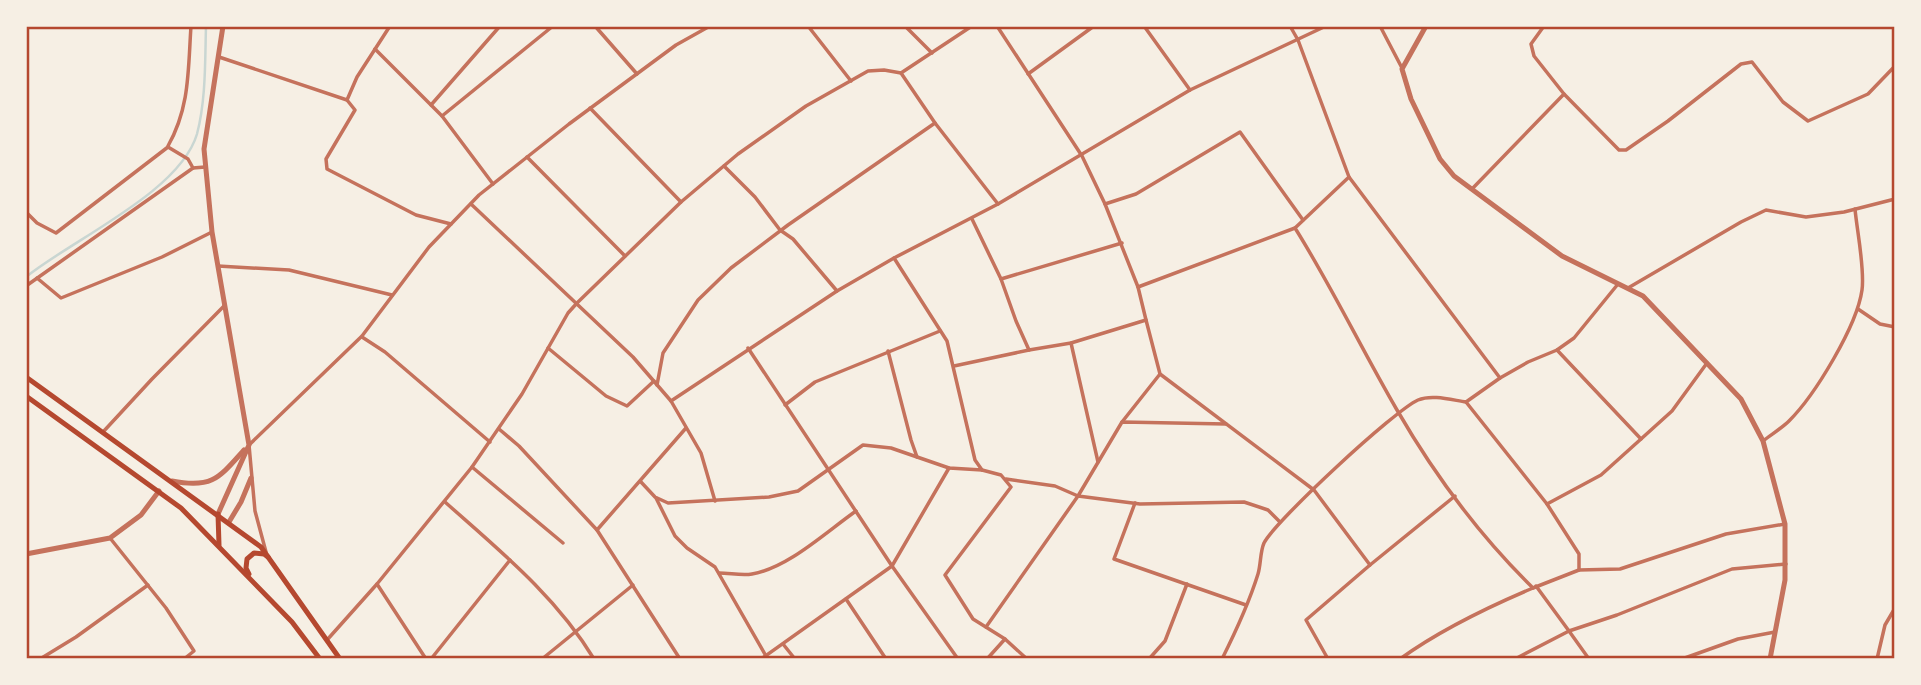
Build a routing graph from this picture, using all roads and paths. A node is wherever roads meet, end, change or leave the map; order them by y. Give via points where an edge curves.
1 (191, 26) edge
2 (223, 26) edge
3 (390, 26) edge
4 (500, 26) edge
5 (553, 26) edge
6 (595, 26) edge
7 (709, 26) edge
8 (808, 26) edge
9 (905, 26) edge
10 (972, 26) edge
11 (997, 26) edge
12 (1094, 26) edge
13 (1144, 26) edge
14 (1290, 26) edge
15 (1326, 26) edge
16 (1380, 26) edge
17 (1426, 26) edge
18 (1544, 26) edge
19 (1298, 40) junction
20 (375, 49) junction
21 (932, 53) junction
22 (219, 57) junction
23 (1895, 66) edge
24 (1402, 69) junction
25 (901, 73) junction
26 (637, 74) junction
27 (1028, 74) junction
28 (851, 81) junction
29 (1190, 90) junction
30 (1564, 94) junction
31 (347, 100) junction
32 (431, 105) junction
33 (590, 108) junction
34 (442, 116) junction
35 (935, 123) junction
36 (167, 146) junction
37 (1082, 156) junction
38 (527, 157) junction
39 (724, 166) junction
40 (205, 167) junction
41 (193, 168) junction
42 (1349, 177) junction
43 (494, 184) junction
44 (1471, 190) junction
45 (1895, 200) edge
46 (681, 202) junction
47 (471, 204) junction
48 (998, 204) junction
49 (1105, 204) junction
50 (1855, 209) junction
51 (26, 212) edge
52 (971, 218) junction
53 (1303, 220) junction
54 (451, 224) junction
55 (1295, 228) junction
56 (780, 230) junction
57 (212, 232) junction
58 (1122, 243) junction
59 (625, 256) junction
60 (894, 258) junction
61 (218, 266) junction
62 (37, 278) junction
63 (1001, 279) junction
64 (1618, 284) junction
65 (26, 286) edge
66 (1138, 287) junction
67 (1628, 288) junction
68 (837, 291) junction
69 (393, 295) junction
70 (577, 303) junction
71 (225, 305) junction
72 (1858, 309) junction
73 (1146, 320) junction
74 (1895, 327) edge
75 (940, 331) junction
76 (362, 336) junction
77 (1071, 343) junction
78 (548, 348) junction
79 (748, 348) junction
80 (1557, 349) junction
81 (1029, 350) junction
82 (888, 351) junction
83 (1707, 363) junction
84 (954, 366) junction
85 (1160, 374) junction
86 (26, 377) edge
87 (1500, 378) junction
88 (656, 383) junction
89 (26, 396) edge
90 (671, 401) junction
91 (1466, 402) junction
92 (785, 405) junction
93 (1399, 413) junction
94 (1122, 422) junction
95 (1228, 424) junction
96 (686, 428) junction
97 (499, 429) junction
98 (103, 433) junction
99 (1641, 439) junction
100 (1763, 441) junction
101 (489, 443) junction
102 (249, 445) junction
103 (917, 457) junction
104 (1098, 462) junction
105 (472, 467) junction
106 (949, 468) junction
107 (828, 469) junction
108 (982, 470) junction
109 (251, 478) junction
110 (1004, 479) junction
111 (172, 481) junction
112 (641, 482) junction
113 (1314, 490) junction
114 (159, 491) junction
115 (1079, 496) junction
116 (1455, 496) junction
117 (655, 497) junction
118 (715, 501) junction
119 (445, 502) junction
120 (1135, 503) junction
121 (1547, 504) junction
122 (856, 512) junction
123 (218, 514) junction
124 (229, 522) junction
125 (1280, 522) junction
126 (1785, 524) junction
127 (597, 530) junction
128 (110, 538) junction
129 (563, 543) dead end
130 (219, 545) junction
131 (26, 554) edge
132 (267, 554) junction
133 (510, 560) junction
134 (273, 562) junction
135 (1786, 564) junction
136 (1370, 565) junction
137 (892, 566) junction
138 (1578, 570) junction
139 (718, 573) junction
140 (251, 578) junction
141 (148, 584) junction
142 (377, 584) junction
143 (633, 584) junction
144 (1187, 584) junction
145 (1535, 587) junction
146 (846, 599) junction
147 (1246, 605) junction
148 (1895, 608) edge
149 (986, 627) junction
150 (576, 631) junction
151 (1569, 631) junction
152 (1775, 632) junction
153 (1004, 639) junction
154 (327, 640) junction
155 (783, 644) junction
156 (764, 657) edge
157 (40, 659) edge
158 (184, 659) edge
159 (320, 659) edge
160 (340, 659) edge
161 (426, 659) edge
162 (431, 659) edge
163 (542, 659) edge
164 (594, 659) edge
165 (680, 659) edge
166 (794, 659) edge
167 (886, 659) edge
168 (958, 659) edge
169 (987, 659) edge
170 (1027, 659) edge
171 (1149, 659) edge
172 (1222, 659) edge
173 (1328, 659) edge
174 (1400, 659) edge
175 (1515, 659) edge
176 (1589, 659) edge
177 (1682, 659) edge
178 (1770, 659) edge
179 (1877, 659) edge

1 - 36 street via 186,100
2 - 22 street
3 - 20 street
4 - 32 street
5 - 34 street
6 - 26 street
7 - 26 street
8 - 28 street
9 - 21 street
10 - 21 street
11 - 27 street
12 - 27 street
13 - 29 street
14 - 19 street
15 - 19 street
16 - 24 street
17 - 24 street
18 - 30 street via 1531,44 1534,56
19 - 29 street
19 - 42 street
20 - 31 street
20 - 32 street
21 - 25 street
22 - 31 street
22 - 40 street
23 - 30 street via 1868,94 1808,121 1783,102 1752,62 1741,64 1626,150 1619,150
24 - 44 street via 1440,159
25 - 28 street via 868,72
25 - 35 street
26 - 33 street
27 - 37 street
28 - 39 street via 806,106
29 - 37 street
30 - 44 street
31 - 54 street via 355,110 326,159 327,169 416,215
32 - 34 street
33 - 38 street
33 - 46 street
34 - 43 street
35 - 48 street
35 - 56 street
36 - 41 street via 188,159
36 - 51 street via 56,233
37 - 48 street
37 - 49 street
38 - 43 street
38 - 59 street
39 - 46 street
39 - 56 street
40 - 41 street
40 - 57 street
41 - 62 street
42 - 53 street
42 - 87 street
43 - 47 street
44 - 64 street via 1562,256
45 - 50 street
46 - 59 street
47 - 54 street
47 - 70 street
48 - 52 street
49 - 53 street via 1136,194 1240,132
49 - 58 street
50 - 67 street via 1806,217 1766,210
50 - 72 street via 1863,287
52 - 60 street
52 - 63 street
53 - 55 street
54 - 69 street
55 - 66 street
55 - 93 street
56 - 68 street
56 - 88 street via 698,300 663,352
57 - 61 street
57 - 62 street via 61,298
58 - 63 street
58 - 66 street
59 - 70 street
60 - 68 street
60 - 75 street
61 - 69 street via 289,270
61 - 71 street
62 - 65 street
63 - 81 street
64 - 67 street
64 - 80 street via 1574,338
66 - 73 street
67 - 83 street via 1643,296
68 - 79 street
69 - 76 street
70 - 78 street
70 - 88 street
71 - 98 street
71 - 102 street
72 - 74 street via 1880,324
72 - 100 street via 1816,385 1789,421
73 - 77 street
73 - 85 street
75 - 82 street
75 - 84 street
76 - 101 street
76 - 102 street
77 - 81 street
77 - 104 street
78 - 88 street via 606,396 627,406
78 - 97 street
79 - 90 street
79 - 92 street
80 - 87 street
80 - 99 street
81 - 84 street
82 - 92 street via 815,382
82 - 103 street
83 - 99 street via 1672,411
83 - 100 street via 1741,399
84 - 108 street via 975,460
85 - 94 street
85 - 95 street
86 - 98 main road
87 - 91 street
88 - 90 street
89 - 114 main road
90 - 96 street
91 - 93 street via 1419,400
91 - 121 street
92 - 107 street
93 - 113 street
93 - 116 street
94 - 95 street
94 - 104 street
95 - 113 street
96 - 112 street
96 - 118 street via 701,453
97 - 101 street
97 - 127 street
98 - 111 main road
99 - 121 street via 1601,475
100 - 126 street
101 - 105 street
102 - 109 street
102 - 111 street via 208,482
102 - 123 street
103 - 106 street
103 - 107 street via 863,445
104 - 115 street
105 - 119 street
105 - 129 street
106 - 108 street
106 - 137 street
107 - 118 street via 798,491
107 - 122 street
108 - 110 street
109 - 124 street
109 - 132 street
110 - 115 street via 1055,486
110 - 149 street via 1011,487 945,575 973,619
111 - 123 main road
112 - 117 street
112 - 127 street
113 - 125 street
113 - 136 street
114 - 128 street via 141,515
114 - 130 main road
115 - 120 street
115 - 149 street
116 - 136 street
116 - 145 street
117 - 118 street via 668,503
117 - 139 street via 675,536
119 - 133 street
119 - 142 street
120 - 125 street via 1244,502 1268,510
120 - 144 street via 1114,559
121 - 138 street via 1579,554
122 - 137 street
122 - 139 street via 772,569
123 - 124 main road
123 - 130 main road
124 - 132 main road
125 - 147 street via 1264,543
126 - 135 street
126 - 138 street via 1726,534 1620,569
127 - 143 street
128 - 131 street
128 - 141 street
130 - 140 main road
132 - 134 main road
133 - 150 street
133 - 162 street
134 - 140 main road via 264,554 247,559
134 - 154 main road
135 - 151 street via 1732,569
135 - 152 street
136 - 173 street via 1306,620
137 - 146 street
137 - 168 street
138 - 145 street
139 - 156 street
140 - 159 main road
141 - 157 street
141 - 158 street via 194,651
142 - 154 street
142 - 161 street
143 - 150 street
143 - 165 street
144 - 147 street
144 - 171 street via 1165,641
145 - 151 street
145 - 174 street
146 - 155 street
146 - 167 street
147 - 172 street
148 - 179 street via 1885,625
149 - 153 street
150 - 163 street
150 - 164 street
151 - 175 street
151 - 176 street
152 - 177 street via 1738,639
152 - 178 street
153 - 169 street
153 - 170 street
154 - 160 main road
155 - 156 street
155 - 166 street

